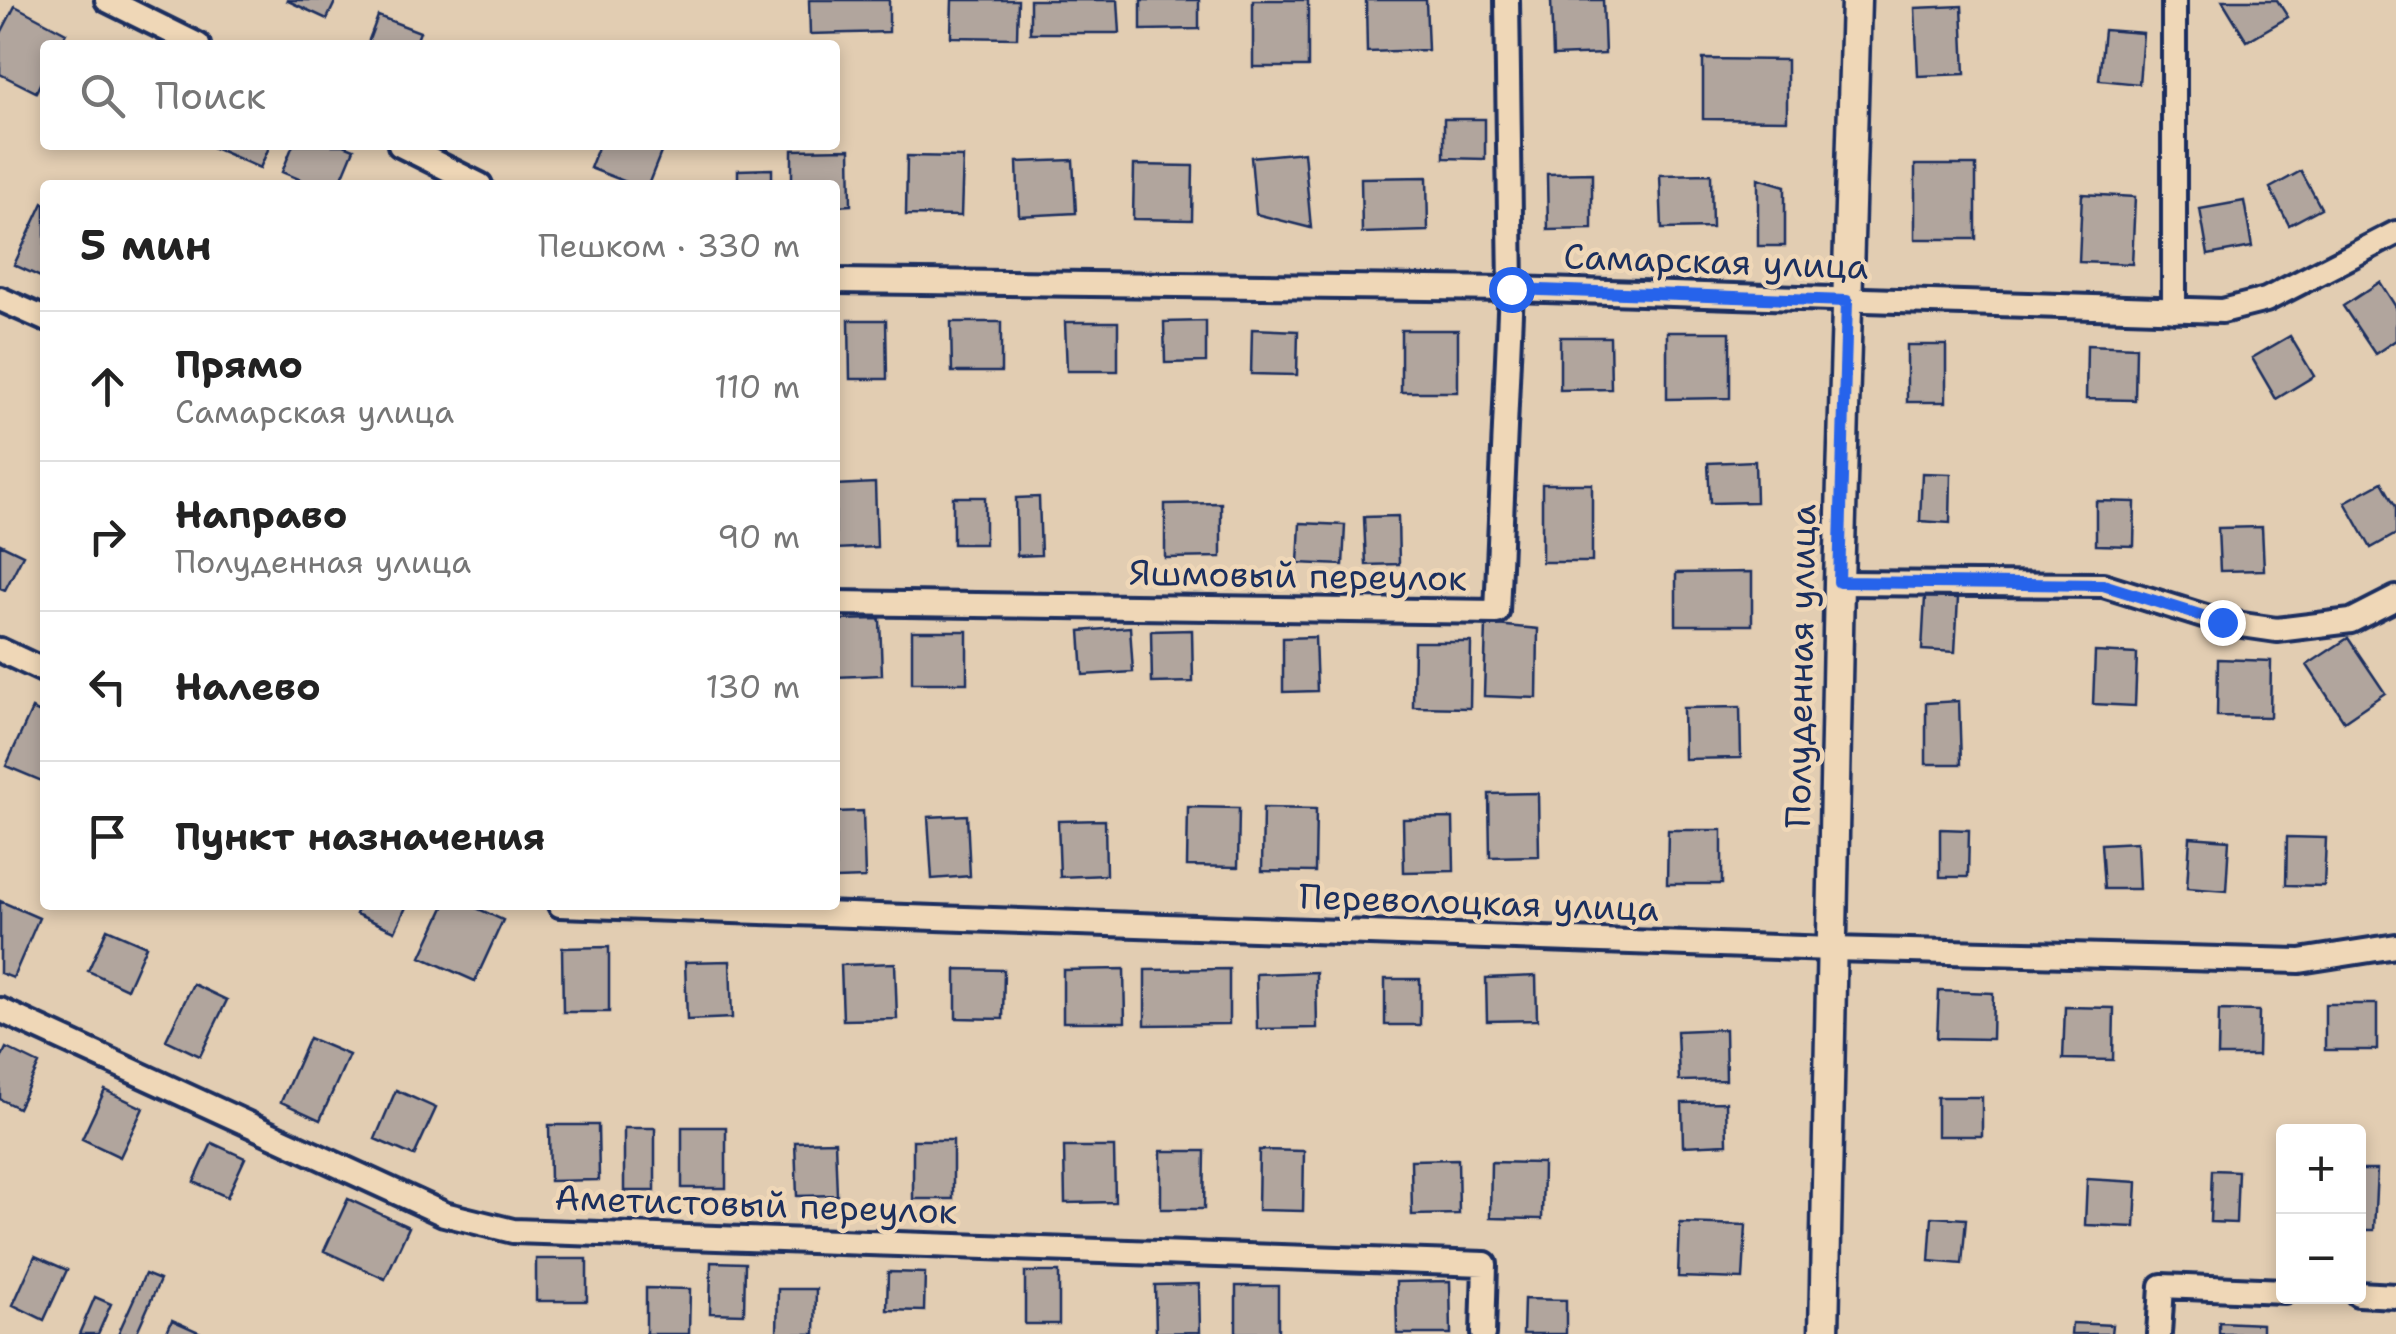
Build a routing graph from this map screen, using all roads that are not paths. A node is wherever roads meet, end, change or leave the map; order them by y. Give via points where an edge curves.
1 (107, 0) edge
2 (1507, 0) edge
3 (1856, 0) edge
4 (2174, 0) edge
5 (188, 40) edge
6 (410, 150) edge
7 (470, 180) edge
8 (2396, 232) edge
9 (840, 281) edge
10 (1511, 289) junction
11 (0, 298) edge
12 (1847, 301) junction
13 (2174, 310) junction
14 (40, 318) edge
15 (1839, 582) junction
16 (2396, 598) edge
17 (840, 603) edge
18 (0, 650) edge
19 (40, 668) edge
20 (628, 910) edge
21 (2396, 946) edge
22 (1832, 949) junction
23 (0, 1010) edge
24 (2276, 1291) edge
25 (2366, 1294) edge
26 (2396, 1296) edge
27 (1483, 1334) edge
28 (1824, 1334) edge
29 (2159, 1334) edge

1 - 5 street
2 - 10 street
3 - 12 street, Полуденная улица
4 - 13 street
6 - 7 street
8 - 13 street, Самарская улица via 2266,300 2222,311
9 - 10 street, Самарская улица
10 - 12 street, Самарская улица
10 - 17 street, Яшмовый переулок via 1497,612
11 - 14 street
12 - 13 street, Самарская улица
12 - 15 street, Полуденная улица
15 - 16 street via 2103,585 2222,622 2276,630 2351,621
15 - 22 street, Полуденная улица
18 - 19 street
20 - 22 street, Переволоцкая улица
21 - 22 street, Переволоцкая улица via 2300,962
22 - 28 street, Полуденная улица
23 - 27 street, Аметистовый переулок via 444,1214 513,1231 1486,1264
24 - 29 street via 2162,1286
25 - 26 street

